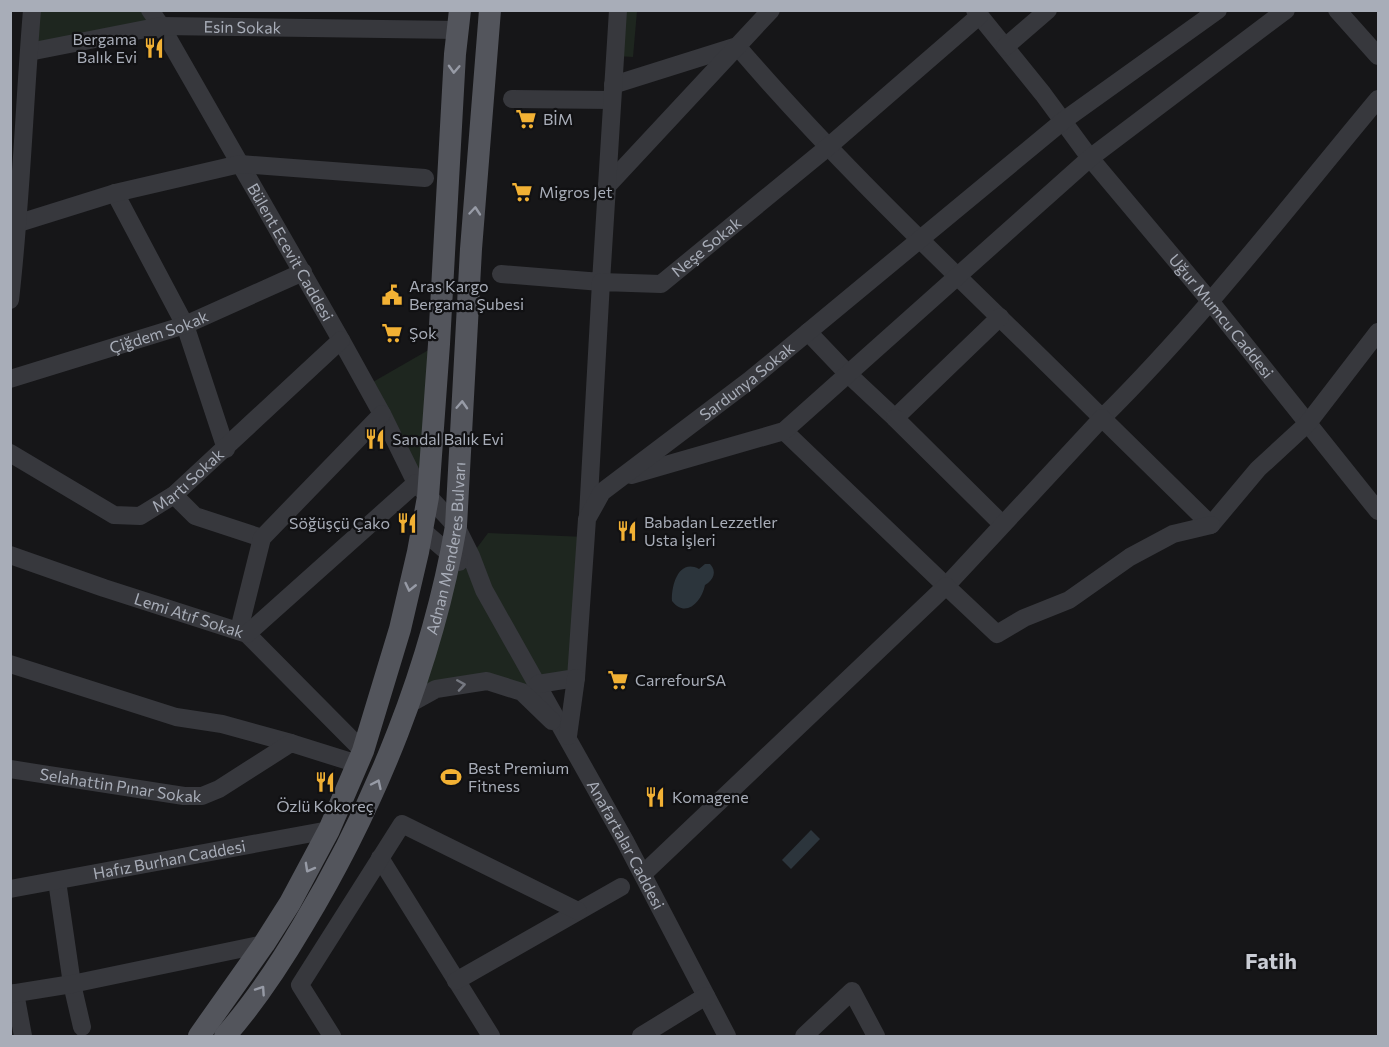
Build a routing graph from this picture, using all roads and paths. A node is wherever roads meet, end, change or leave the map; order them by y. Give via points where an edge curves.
1 (32, 10) edge
2 (150, 10) edge
3 (173, 10) edge
4 (490, 10) edge
5 (618, 10) edge
6 (771, 10) edge
7 (1048, 10) edge
8 (1218, 10) edge
9 (1286, 10) edge
10 (1337, 10) edge
11 (977, 13) edge
12 (459, 20) edge
13 (161, 26) junction
14 (737, 46) junction
15 (1005, 47) junction
16 (28, 52) junction
17 (1378, 56) edge
18 (612, 92) junction
19 (512, 99) dead end
20 (1378, 99) edge
21 (17, 104) edge
22 (1063, 121) junction
23 (828, 147) junction
24 (1090, 158) junction
25 (240, 164) junction
26 (425, 178) dead end
27 (607, 186) junction
28 (115, 193) junction
29 (15, 223) edge
30 (920, 239) junction
31 (303, 272) junction
32 (501, 273) dead end
33 (959, 277) junction
34 (601, 282) junction
35 (10, 300) edge
36 (1210, 301) junction
37 (1000, 317) junction
38 (185, 325) junction
39 (808, 332) junction
40 (1378, 332) edge
41 (341, 340) junction
42 (848, 374) junction
43 (10, 379) edge
44 (382, 414) junction
45 (895, 418) junction
46 (1102, 418) junction
47 (1308, 423) junction
48 (784, 431) junction
49 (226, 449) junction
50 (10, 453) edge
51 (620, 478) junction
52 (422, 490) junction
53 (174, 495) junction
54 (1377, 505) edge
55 (587, 519) junction
56 (1002, 524) junction
57 (1211, 525) junction
58 (456, 526) junction
59 (422, 530) junction
60 (262, 538) junction
61 (451, 554) junction
62 (10, 555) edge
63 (946, 586) junction
64 (484, 590) junction
65 (243, 632) junction
66 (10, 664) edge
67 (576, 678) junction
68 (538, 684) junction
69 (407, 705) junction
70 (568, 736) junction
71 (291, 743) junction
72 (361, 757) junction
73 (10, 769) edge
74 (329, 831) junction
75 (380, 858) junction
76 (643, 874) junction
77 (57, 881) junction
78 (621, 886) dead end
79 (10, 889) edge
80 (578, 911) junction
81 (264, 944) junction
82 (456, 981) junction
83 (72, 984) junction
84 (13, 993) edge
85 (706, 996) junction
86 (82, 1027) dead end
87 (23, 1036) edge
88 (199, 1036) edge
89 (225, 1036) edge
90 (332, 1036) edge
91 (491, 1036) edge
92 (641, 1036) edge
93 (727, 1036) edge
94 (804, 1036) edge
95 (876, 1036) edge

1 - 16 street
2 - 13 street, Bülent Ecevit Caddesi
3 - 13 street
58 -> 4 main road, Adnan Menderes Bulvarı via 471,249
5 - 18 street
6 - 14 street
7 - 15 street
8 - 22 street, Sardunya Sokak
9 - 24 street
10 - 17 street
11 - 15 street, Uğur Mumcu Caddesi
11 - 23 street, Neşe Sokak
12 - 13 street, Esin Sokak
12 -> 52 main road, Adnan Menderes Bulvarı via 439,344
13 - 16 street, Esin Sokak
13 - 25 street, Bülent Ecevit Caddesi
14 - 18 street
14 - 23 street
14 - 27 street
15 - 22 street, Uğur Mumcu Caddesi
16 - 21 street
18 - 19 street
18 - 27 street
20 - 36 street
21 - 29 street
22 - 24 street, Uğur Mumcu Caddesi
22 - 30 street, Sardunya Sokak
23 - 30 street
23 - 34 street, Neşe Sokak via 662,284
24 - 33 street
24 - 36 street, Uğur Mumcu Caddesi
25 - 26 street
25 - 28 street
25 - 31 street, Bülent Ecevit Caddesi
27 - 34 street
28 - 29 street
28 - 38 street
29 - 35 street
30 - 33 street
30 - 39 street, Sardunya Sokak
31 - 38 street, Çiğdem Sokak
31 - 41 street, Bülent Ecevit Caddesi
32 - 34 street, Neşe Sokak
33 - 37 street
33 - 42 street
34 - 55 street
36 - 46 street
36 - 47 street, Uğur Mumcu Caddesi
37 - 45 street
37 - 46 street
38 - 43 street, Çiğdem Sokak
38 - 49 street
39 - 42 street
39 - 51 street, Sardunya Sokak
40 - 47 street
41 - 44 street, Bülent Ecevit Caddesi
41 - 49 street, Martı Sokak
42 - 45 street
42 - 48 street
44 - 52 street, Bülent Ecevit Caddesi
44 - 60 street
45 - 56 street
46 - 56 street
46 - 57 street
47 - 54 street, Uğur Mumcu Caddesi
47 - 57 street via 1258,469
48 - 51 street
48 - 63 street
49 - 53 street, Martı Sokak
50 - 53 street, Martı Sokak via 114,515 140,516
51 - 55 street, Sardunya Sokak via 602,492
52 - 58 street, Bülent Ecevit Caddesi
52 - 59 main road, Adnan Menderes Bulvarı
52 - 65 street
53 - 60 street via 195,516
55 - 67 street, Sardunya Sokak
56 - 63 street
57 - 63 street via 1165,538 1130,557 1069,600 997,634
58 - 61 main road, Adnan Menderes Bulvarı
58 - 64 street, Anafartalar Caddesi
59 - 61 street
59 -> 72 main road, Adnan Menderes Bulvarı via 400,629
60 - 65 street
61 - 64 street
61 - 69 main road, Adnan Menderes Bulvarı
62 - 65 street, Lemi Atıf Sokak
63 - 76 street
64 - 68 street, Anafartalar Caddesi
65 - 72 street, Lemi Atıf Sokak
66 - 71 street via 176,717 222,724
67 - 68 street
67 - 70 street, Sardunya Sokak
68 - 70 street, Anafartalar Caddesi
69 -> 70 street via 436,689 487,681 522,692
89 -> 69 main road, Adnan Menderes Bulvarı via 248,1010 320,897 382,775
70 - 76 street, Anafartalar Caddesi
71 - 72 street
71 - 73 street, Selahattin Pınar Sokak via 202,796
72 - 74 main road, Adnan Menderes Bulvarı
74 - 77 street, Hafız Burhan Caddesi
74 -> 81 main road, Adnan Menderes Bulvarı
75 - 80 street via 402,824
75 - 82 street
75 - 90 street via 300,985
76 - 85 street, Anafartalar Caddesi
77 - 79 street, Hafız Burhan Caddesi
77 - 83 street
78 - 80 street
80 - 82 street
81 - 83 street
81 - 88 main road, Adnan Menderes Bulvarı
82 - 91 street
83 - 84 street
83 - 86 street
84 - 87 street
85 - 92 street
85 - 93 street, Anafartalar Caddesi
94 - 95 street via 852,992

